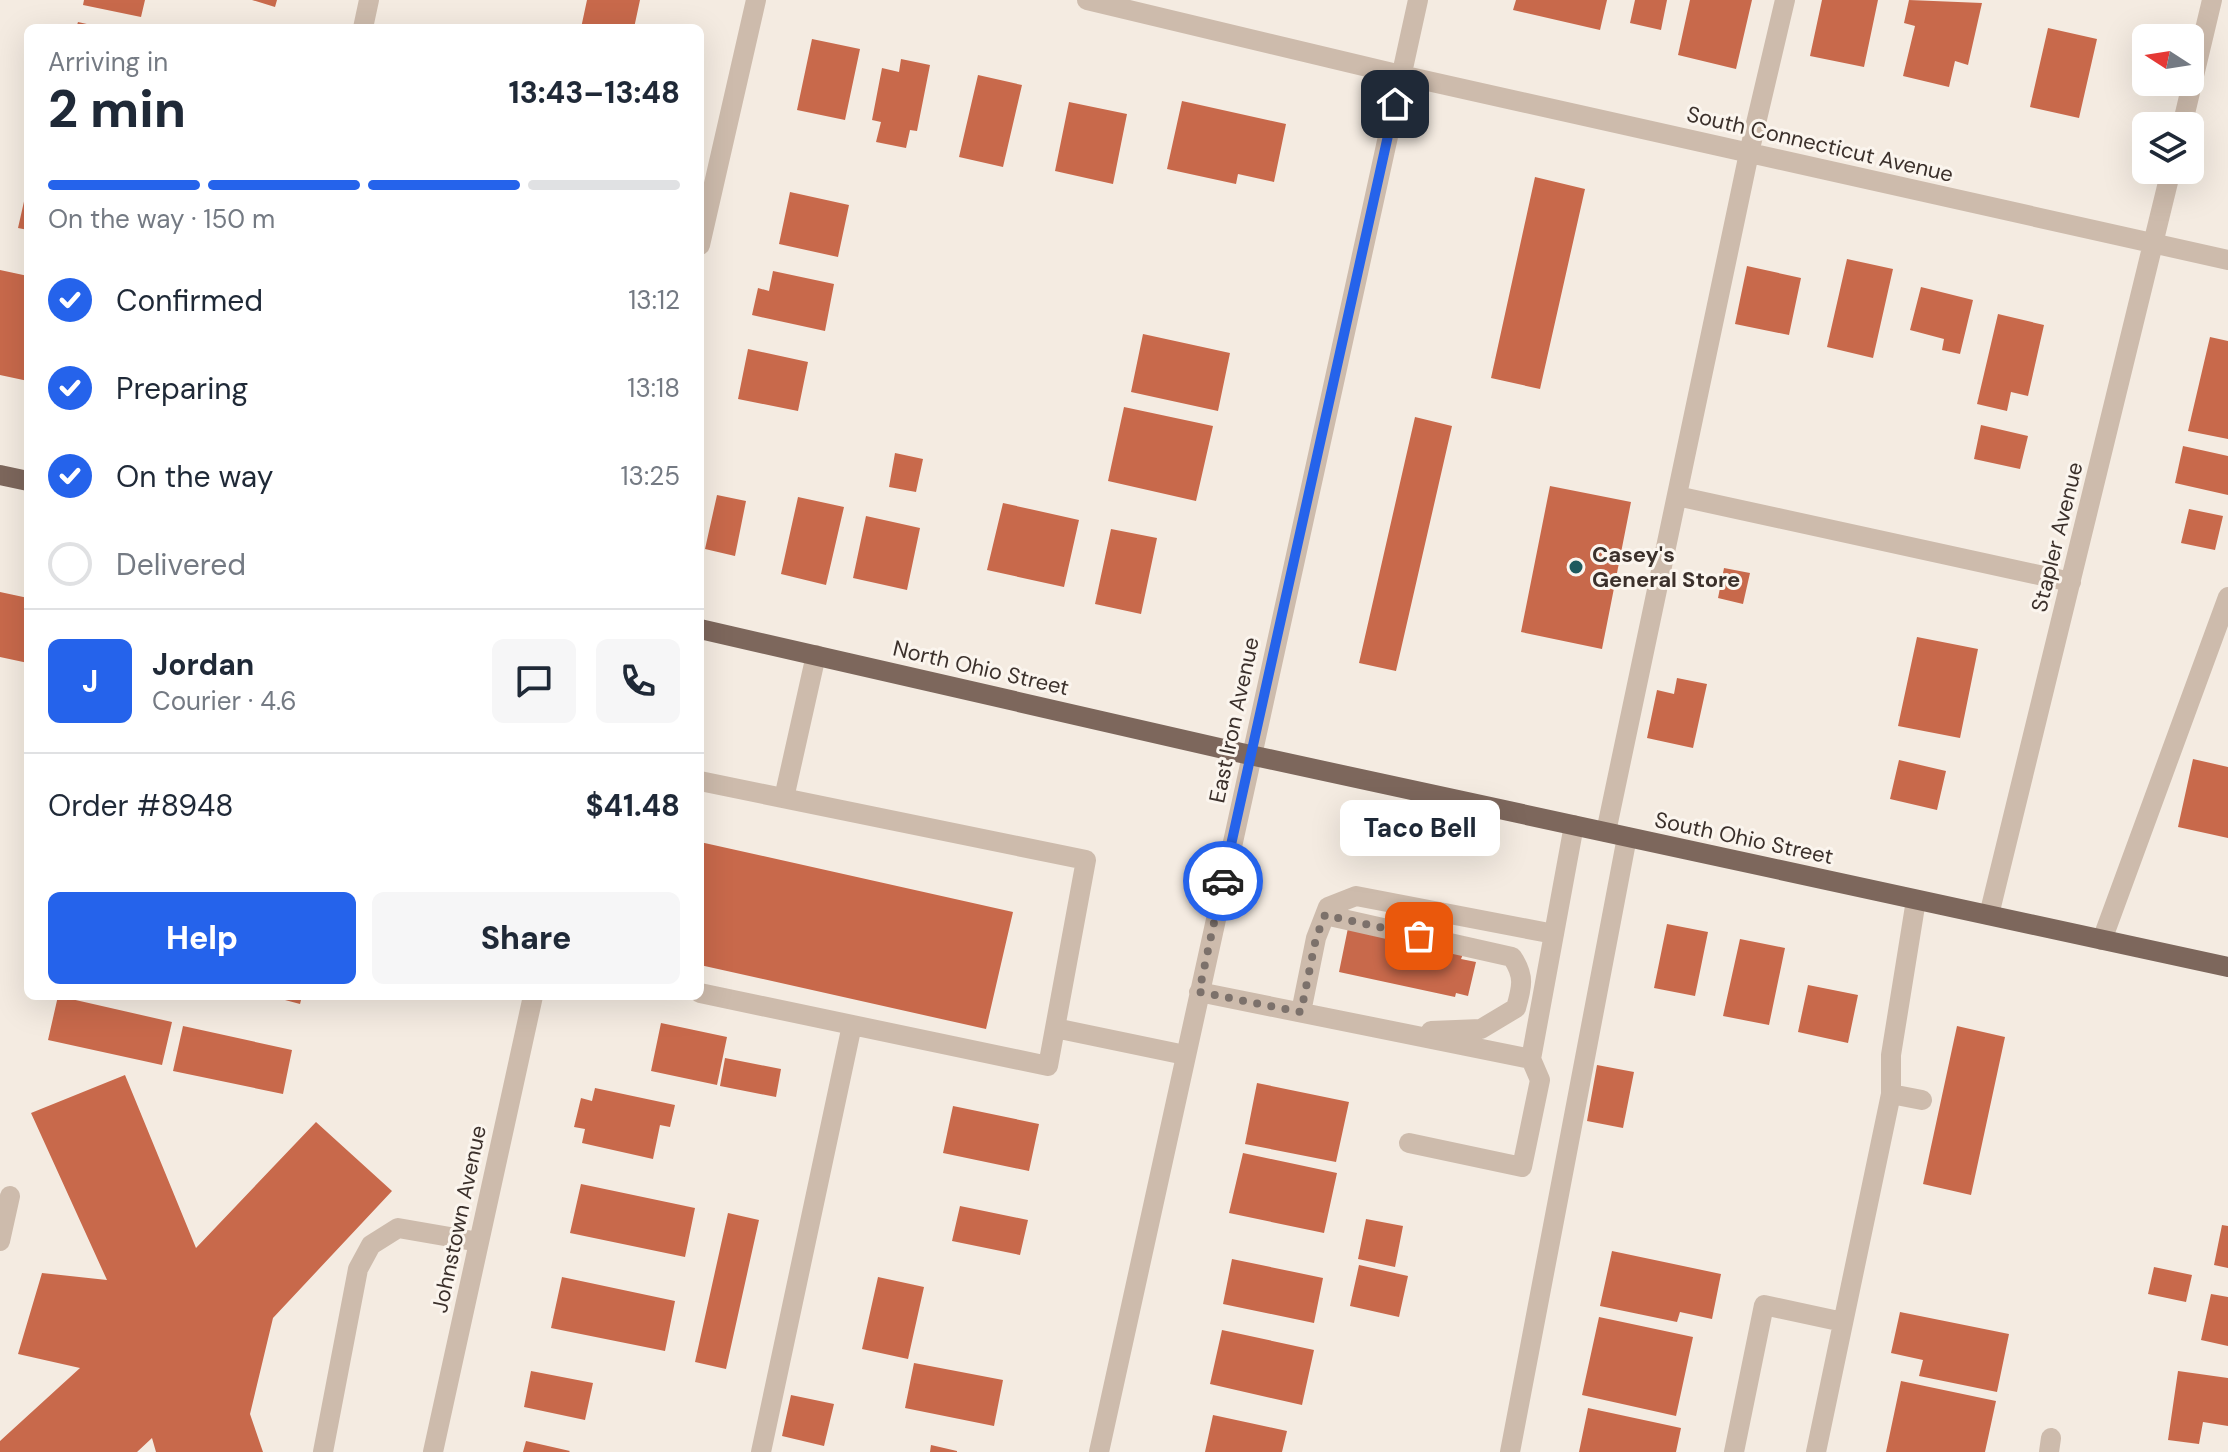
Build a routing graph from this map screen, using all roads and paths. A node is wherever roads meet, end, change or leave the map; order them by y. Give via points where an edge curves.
1 (369, 0) edge
2 (756, 0) edge
3 (1087, 0) edge
4 (1418, 0) edge
5 (1785, 0) edge
6 (2212, 0) edge
7 (364, 24) edge
8 (1401, 75) junction
9 (2185, 112) edge
10 (1749, 153) junction
11 (2168, 184) edge
12 (704, 228) edge
13 (2154, 243) junction
14 (2228, 260) edge
15 (0, 475) edge
16 (24, 480) edge
17 (1677, 496) junction
18 (2071, 582) junction
19 (2228, 597) edge
20 (704, 630) edge
21 (816, 655) junction
22 (1250, 755) junction
23 (704, 782) edge
24 (784, 798) junction
25 (1574, 825) junction
26 (1606, 832) junction
27 (1627, 837) junction
28 (1916, 900) junction
29 (1325, 915) junction
30 (1989, 915) junction
31 (1554, 934) junction
32 (2102, 940) junction
33 (2228, 967) edge
34 (1199, 992) junction
35 (704, 994) edge
36 (532, 1000) edge
37 (1301, 1012) junction
38 (852, 1025) junction
39 (1055, 1028) junction
40 (1411, 1035) junction
41 (1185, 1055) junction
42 (1531, 1059) junction
43 (1891, 1094) junction
44 (1922, 1100) dead end
45 (1409, 1143) dead end
46 (10, 1196) dead end
47 (0, 1241) edge
48 (479, 1242) junction
49 (1843, 1322) junction
50 (323, 1452) edge
51 (433, 1452) edge
52 (761, 1452) edge
53 (1099, 1452) edge
54 (1510, 1452) edge
55 (1734, 1452) edge
56 (1816, 1452) edge

1 - 7 street
2 - 12 street
3 - 8 street, South Connecticut Avenue
4 - 8 street, East Iron Avenue
5 - 10 street
6 - 9 street
8 - 10 street, South Connecticut Avenue
8 - 22 street, East Iron Avenue
10 - 13 street, South Connecticut Avenue
10 - 17 street
11 - 13 street, Stapler Avenue
13 - 14 street, South Connecticut Avenue
13 - 18 street, Stapler Avenue
15 - 16 main road
17 - 18 street
17 - 26 street
18 - 30 street, Stapler Avenue
19 - 32 street
20 - 21 main road, North Ohio Street
21 - 22 main road, North Ohio Street
21 - 24 street
22 - 25 main road, South Ohio Street
22 - 34 street, East Iron Avenue
23 - 24 street
24 - 39 street via 1086,860
25 - 26 main road, South Ohio Street
25 - 31 street
26 - 27 main road, South Ohio Street
27 - 28 main road, South Ohio Street
27 - 54 street
28 - 30 main road, South Ohio Street
28 - 43 street via 1891,1055
29 - 31 street via 1328,907 1356,896
29 - 37 street
29 - 40 street via 1512,957 1523,987 1516,1008 1481,1029
30 - 32 main road, South Ohio Street
31 - 42 street
32 - 33 main road, South Ohio Street
34 - 37 street
34 - 41 street, East Iron Avenue
35 - 38 street
36 - 48 street, Johnstown Avenue
37 - 40 street
38 - 39 street via 1048,1066
38 - 52 street
39 - 41 street
40 - 42 street
41 - 53 street, East Iron Avenue
42 - 45 street via 1540,1080 1522,1167
43 - 44 street
43 - 49 street
46 - 47 street
48 - 50 street via 398,1228 371,1245 358,1269
48 - 51 street, Johnstown Avenue
49 - 55 street via 1764,1305
49 - 56 street

